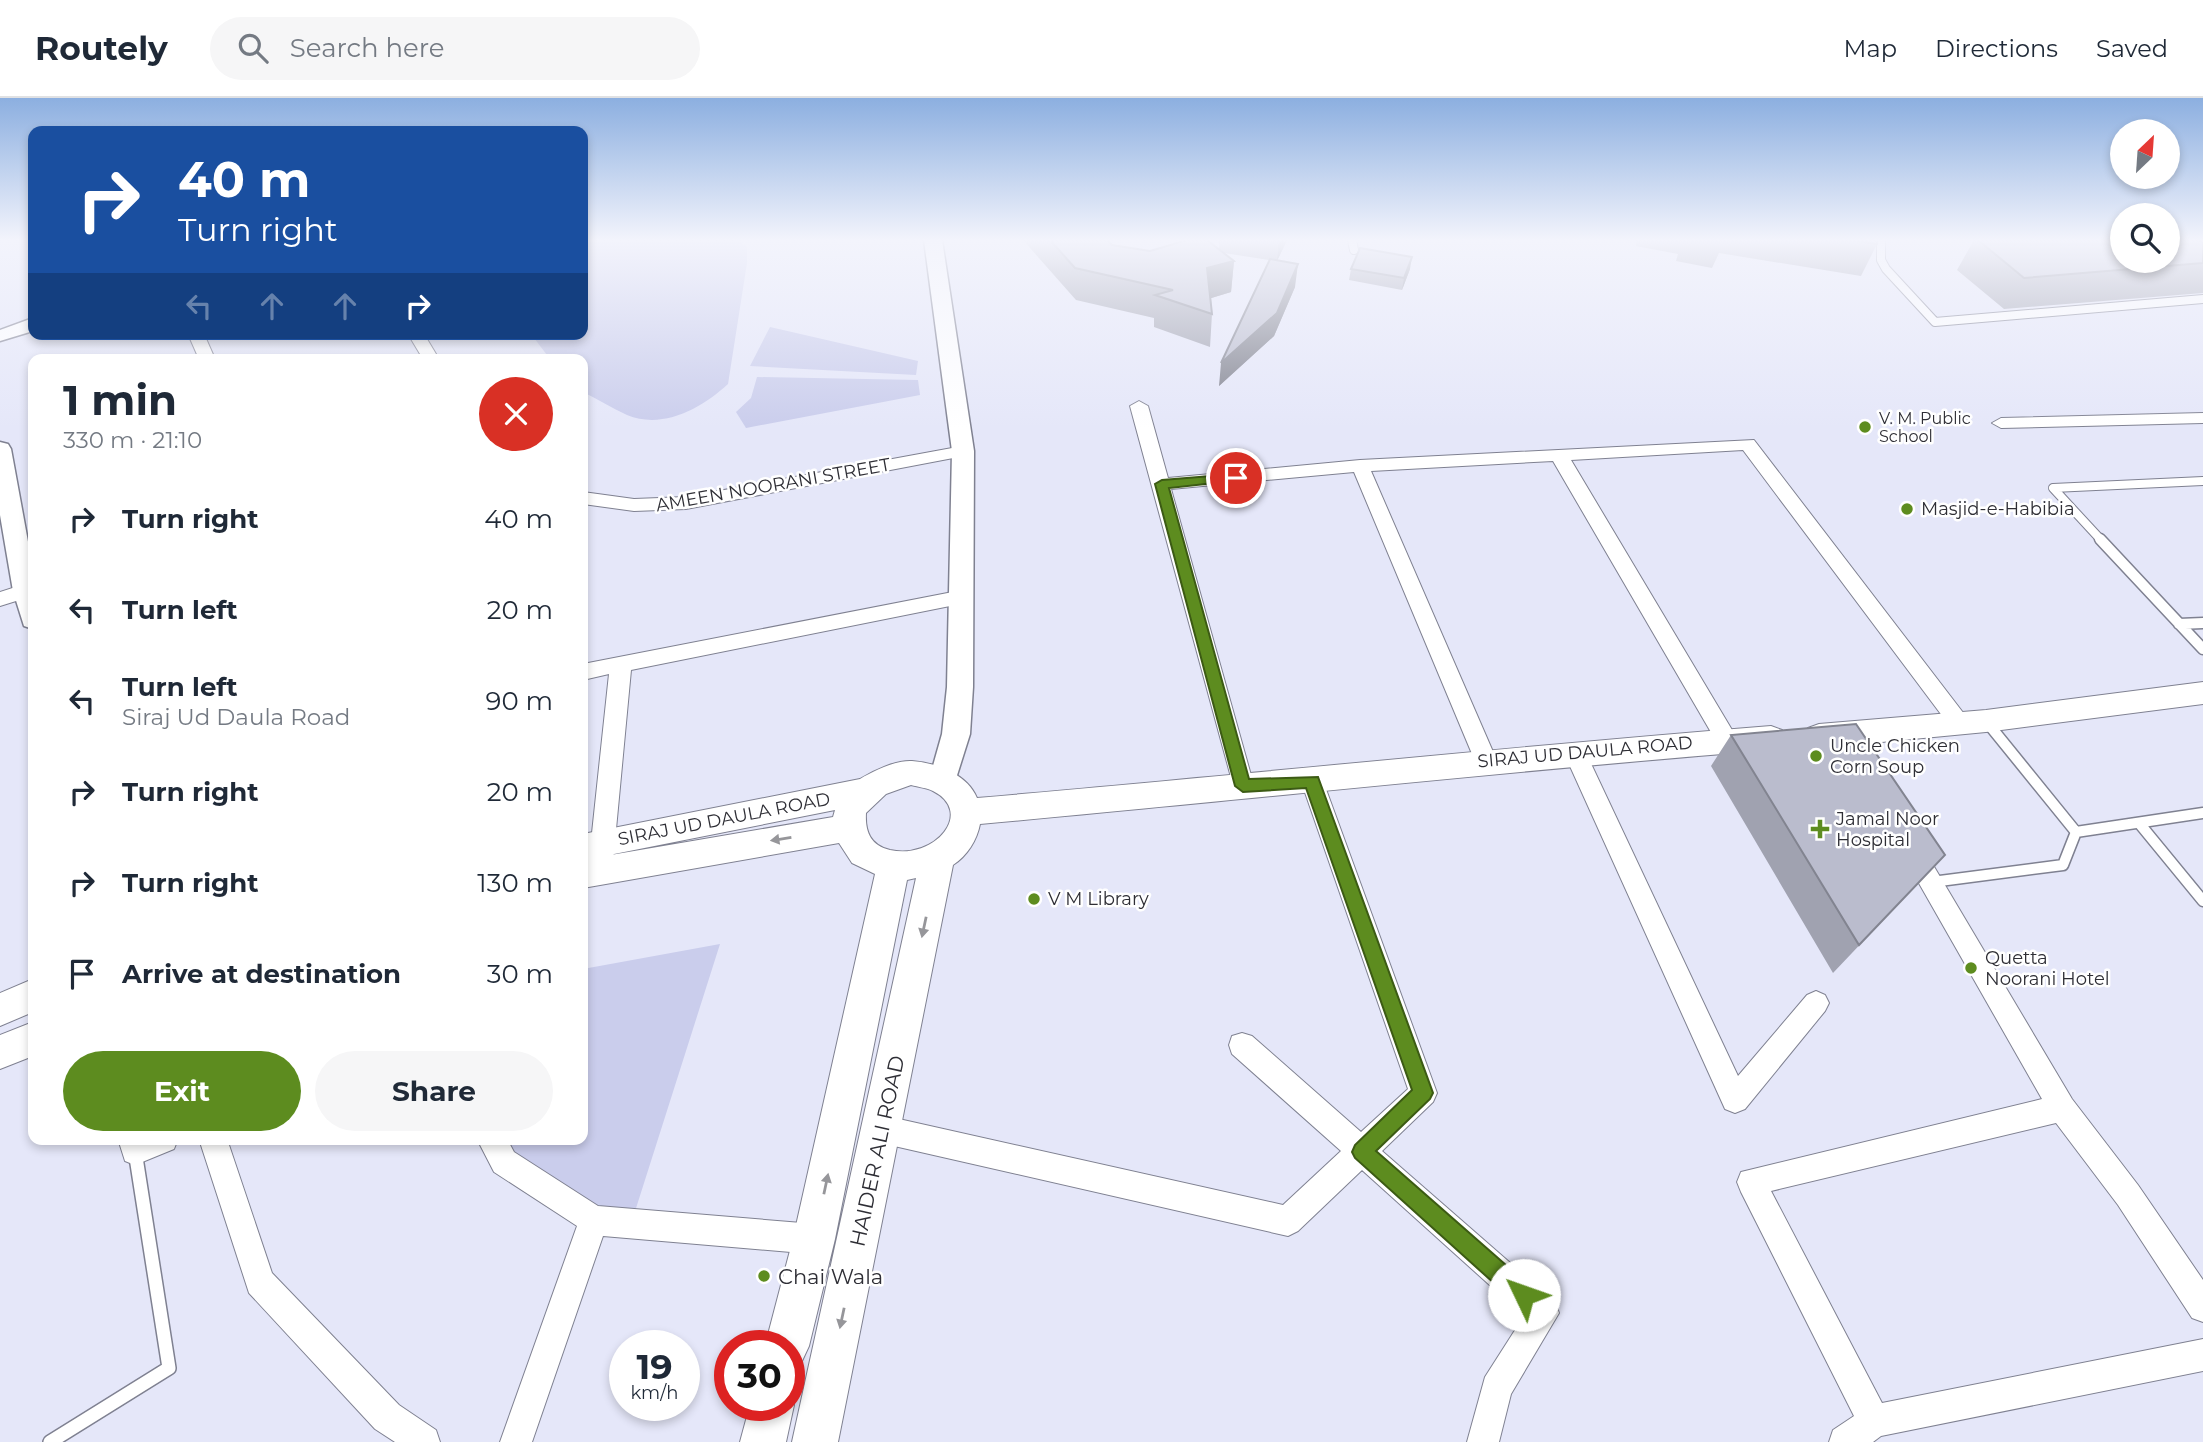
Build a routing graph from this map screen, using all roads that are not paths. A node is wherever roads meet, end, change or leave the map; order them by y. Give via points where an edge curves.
1 (943, 303) edge
2 (1917, 303) edge
3 (2164, 303) edge
4 (28, 318) edge
5 (28, 325) edge
6 (2, 328) edge
7 (1139, 406) dead end
8 (2203, 418) edge
9 (2001, 423) dead end
10 (0, 449) edge
11 (963, 451) junction
12 (1559, 455) junction
13 (1360, 466) junction
14 (2203, 481) edge
15 (1162, 484) junction
16 (588, 499) edge
17 (28, 596) edge
18 (962, 597) junction
19 (0, 599) edge
20 (28, 606) edge
21 (2203, 623) edge
22 (2179, 625) junction
23 (2203, 649) edge
24 (621, 664) junction
25 (588, 672) edge
26 (2203, 693) edge
27 (1973, 722) junction
28 (1727, 740) junction
29 (1575, 753) junction
30 (1486, 761) junction
31 (943, 780) junction
32 (1312, 781) junction
33 (1243, 786) junction
34 (865, 791) junction
35 (967, 812) junction
36 (2203, 813) edge
37 (2139, 823) junction
38 (1896, 825) edge
39 (848, 828) junction
40 (2076, 832) junction
41 (592, 858) edge
42 (937, 860) junction
43 (893, 868) junction
44 (1932, 882) junction
45 (2203, 901) edge
46 (28, 997) edge
47 (1816, 1003) dead end
48 (0, 1010) edge
49 (28, 1041) edge
50 (1242, 1045) dead end
51 (0, 1052) edge
52 (2062, 1108) junction
53 (881, 1129) junction
54 (134, 1145) edge
55 (215, 1145) edge
56 (494, 1145) edge
57 (1362, 1152) junction
58 (594, 1220) junction
59 (814, 1239) junction
60 (2203, 1307) edge
61 (791, 1330) edge
62 (2203, 1355) edge
63 (768, 1421) edge
64 (1874, 1421) junction
65 (50, 1442) edge
66 (424, 1442) edge
67 (516, 1442) edge
68 (762, 1442) edge
69 (815, 1442) edge
70 (1483, 1442) edge
71 (1845, 1442) edge

1 - 11 street
2 - 3 lane via 1935,322
4 - 6 street
5 - 6 street
7 - 15 street
8 - 9 street
10 - 17 street
11 - 16 street, AMEEN NOORANI STREET via 648,508
11 - 18 street
12 - 13 street
12 - 27 street via 1748,444
12 - 28 street
13 - 15 street
13 - 30 street
14 - 22 lane via 2053,488
15 - 33 street
18 - 24 street
18 - 31 street via 956,734
19 - 20 street
21 - 22 lane
22 - 23 lane
24 - 25 street
24 - 41 street
26 - 27 main road, SIRAJ UD DAULA ROAD
27 - 28 main road, SIRAJ UD DAULA ROAD via 1846,747
27 - 40 lane
28 - 29 main road, SIRAJ UD DAULA ROAD
29 - 30 main road, SIRAJ UD DAULA ROAD
29 - 47 street via 1735,1100
30 - 32 main road, SIRAJ UD DAULA ROAD
31 - 34 main road via 928,774 894,775
31 - 35 main road via 960,793
32 - 33 main road, SIRAJ UD DAULA ROAD
32 - 57 street via 1423,1093
33 - 35 main road, SIRAJ UD DAULA ROAD
34 - 39 main road via 852,808
34 - 41 main road, SIRAJ UD DAULA ROAD
35 - 42 main road via 960,839
36 - 37 lane
37 - 40 lane
37 - 45 lane
38 - 44 street
39 -> 41 main road, SIRAJ UD DAULA ROAD
39 - 43 main road via 862,854
40 - 44 lane via 2063,865
42 - 43 main road
42 -> 53 main road, HAIDER ALI ROAD
59 -> 43 main road
44 - 52 street
46 - 48 main road
49 - 51 main road
50 - 57 street
52 - 60 street via 2128,1195
52 - 64 street via 1751,1182
53 - 57 street via 1288,1221
53 -> 69 main road, HAIDER ALI ROAD
54 - 65 lane via 169,1368
55 - 66 street via 260,1282 387,1417
56 - 58 street via 504,1162
57 - 70 street via 1544,1313 1496,1388
58 - 59 street
58 - 67 street
59 - 61 main road
62 - 64 street
63 - 68 main road
64 - 71 street

